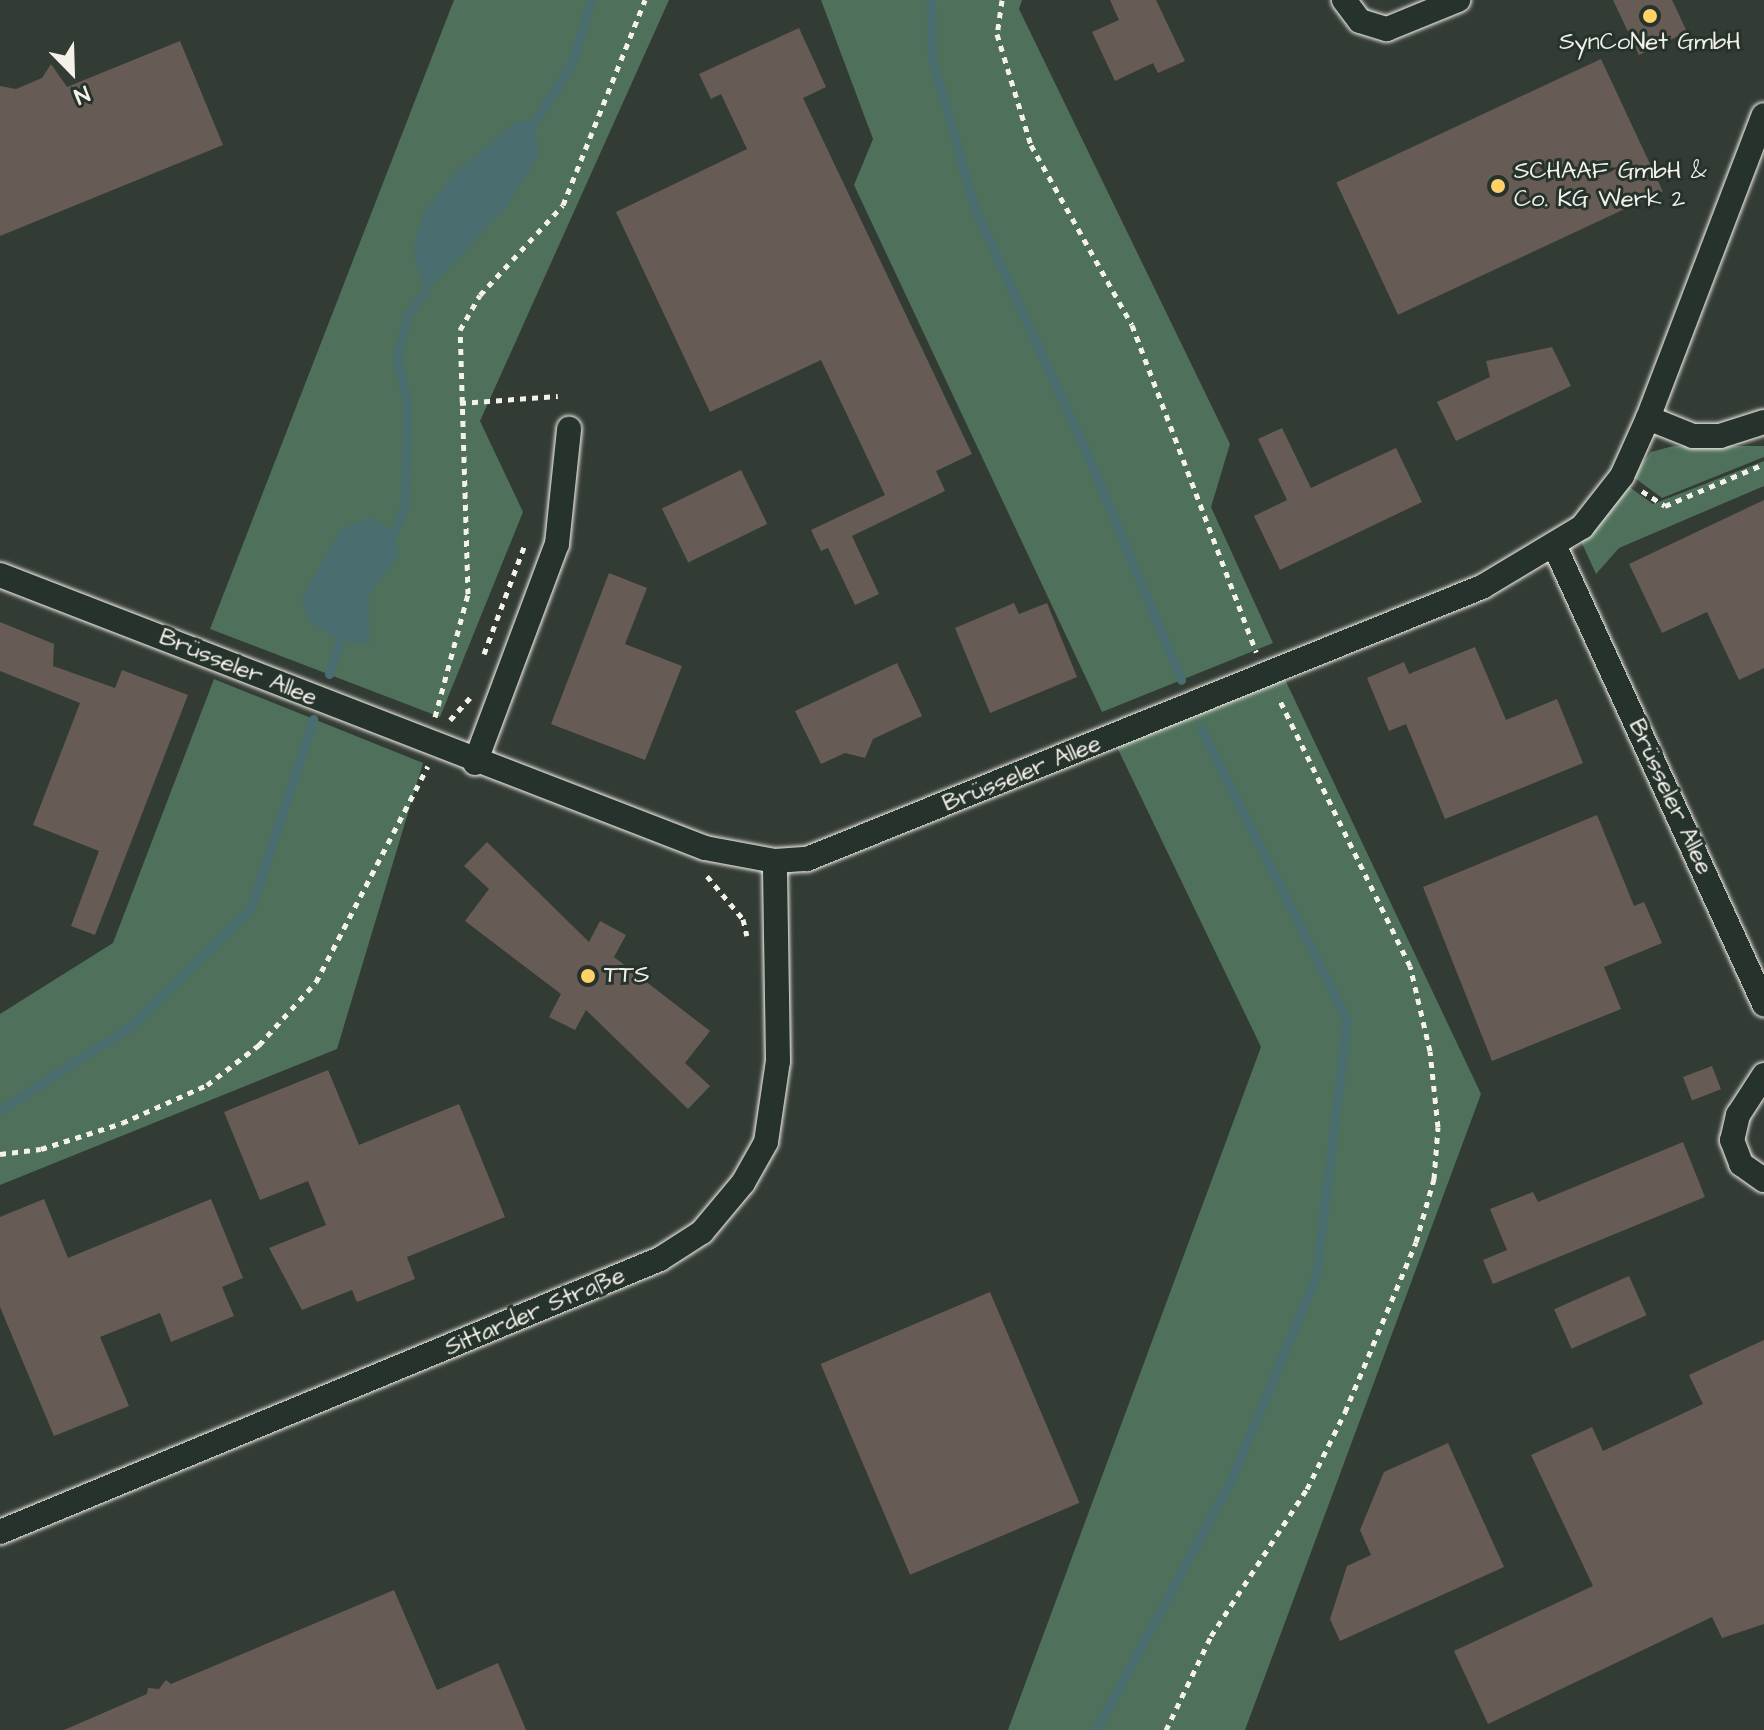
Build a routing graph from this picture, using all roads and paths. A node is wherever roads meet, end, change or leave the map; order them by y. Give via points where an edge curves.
1 (645, 0) edge
2 (1002, 0) edge
3 (1344, 0) edge
4 (1458, 0) edge
5 (1764, 115) edge
6 (558, 396) dead end
7 (460, 403) junction
8 (1648, 418) junction
9 (1764, 422) edge
10 (569, 429) dead end
11 (1764, 464) edge
12 (1622, 476) junction
13 (557, 544) junction
14 (1555, 547) junction
15 (0, 575) edge
16 (483, 659) dead end
17 (1265, 674) junction
18 (474, 684) dead end
19 (430, 746) junction
20 (475, 763) junction
21 (705, 848) junction
22 (775, 861) junction
23 (749, 942) dead end
24 (1764, 1004) edge
25 (1764, 1075) edge
26 (0, 1154) edge
27 (1764, 1180) edge
28 (0, 1532) edge
29 (1166, 1730) edge

1 - 7 path via 563,205 480,295 460,330
2 - 17 path via 1000,49 1031,145 1132,325
3 - 4 street via 1360,21 1387,29
5 - 8 street, Brüsseler Allee
6 - 7 path
7 - 18 path via 468,594 431,728 456,716
8 - 9 street via 1693,436 1720,436
8 - 12 street, Brüsseler Allee
10 - 13 street
11 - 12 path via 1665,506
12 - 14 street, Brüsseler Allee via 1582,527
13 - 16 path via 529,533
13 - 20 street
14 - 17 street, Brüsseler Allee via 1482,587
14 - 24 street, Brüsseler Allee
15 - 19 street, Brüsseler Allee
17 - 22 street, Brüsseler Allee via 844,849
17 - 29 path via 1358,850 1410,966 1430,1051 1438,1127 1434,1179 1416,1242 1345,1412 1307,1489 1211,1636
19 - 20 street, Brüsseler Allee
19 - 26 path via 421,781 348,928 294,1009 259,1045 207,1085 122,1123 41,1149
20 - 21 street, Brüsseler Allee
21 - 22 street, Brüsseler Allee
21 - 23 path via 700,867 743,919
22 - 28 street, Sittarder Straße via 778,1061 766,1142 743,1183 702,1232 660,1259
25 - 27 street via 1738,1115 1732,1140 1741,1164

